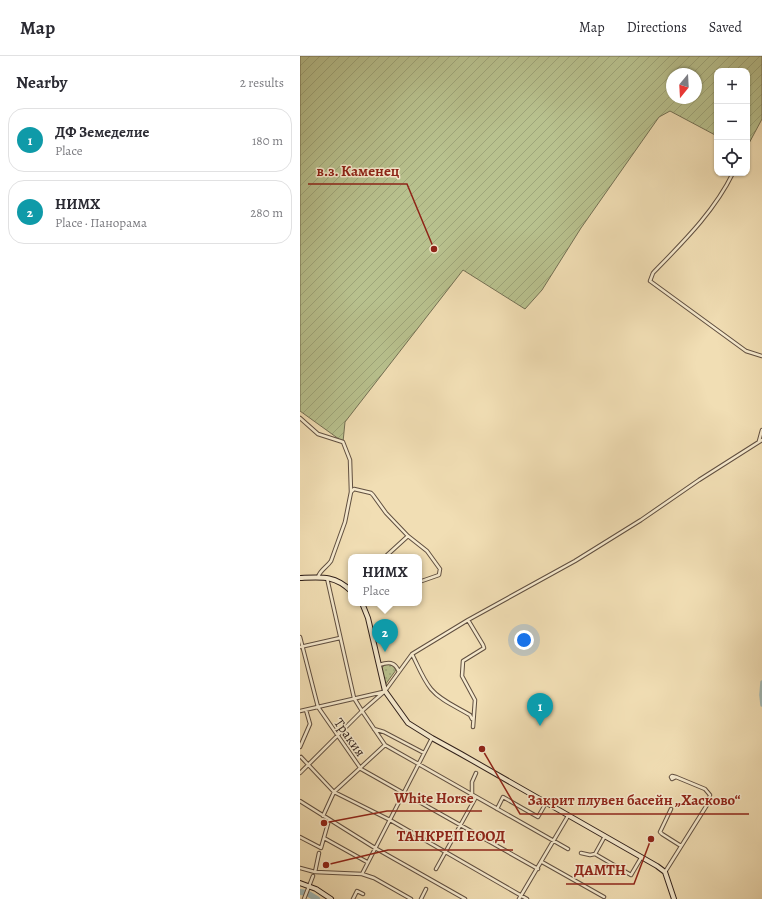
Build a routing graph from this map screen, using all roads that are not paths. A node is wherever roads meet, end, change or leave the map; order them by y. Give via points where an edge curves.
1 (732, 176) edge
2 (762, 356) edge
3 (300, 418) edge
4 (762, 430) edge
5 (760, 441) edge
6 (351, 492) junction
7 (408, 536) junction
8 (387, 554) edge
9 (318, 577) junction
10 (327, 577) junction
11 (300, 578) edge
12 (422, 581) edge
13 (348, 587) edge
14 (363, 606) edge
15 (468, 620) junction
16 (300, 638) edge
17 (340, 638) junction
18 (301, 647) edge
19 (412, 654) junction
20 (378, 665) junction
21 (399, 672) junction
22 (385, 691) junction
23 (354, 698) junction
24 (318, 707) junction
25 (306, 710) junction
26 (362, 711) junction
27 (300, 712) edge
28 (472, 720) junction
29 (473, 727) dead end
30 (374, 729) junction
31 (337, 736) junction
32 (432, 738) junction
33 (385, 745) junction
34 (300, 747) edge
35 (424, 753) junction
36 (300, 756) edge
37 (419, 764) junction
38 (308, 765) junction
39 (360, 768) junction
40 (300, 773) edge
41 (476, 774) dead end
42 (676, 777) dead end
43 (334, 792) junction
44 (404, 792) junction
45 (472, 794) junction
46 (476, 797) junction
47 (300, 801) edge
48 (546, 802) junction
49 (497, 809) junction
50 (671, 809) dead end
51 (568, 815) junction
52 (323, 816) junction
53 (329, 820) junction
54 (390, 820) junction
55 (461, 825) junction
56 (605, 836) junction
57 (300, 837) edge
58 (324, 838) junction
59 (554, 841) junction
60 (681, 846) junction
61 (375, 848) junction
62 (568, 849) dead end
63 (445, 852) junction
64 (319, 853) dead end
65 (582, 853) dead end
66 (594, 854) junction
67 (641, 858) junction
68 (367, 862) junction
69 (542, 862) junction
70 (300, 868) edge
71 (436, 869) dead end
72 (538, 869) junction
73 (315, 872) junction
74 (665, 872) junction
75 (362, 874) junction
76 (313, 876) dead end
77 (300, 883) edge
78 (310, 886) junction
79 (426, 889) dead end
80 (363, 894) dead end
81 (604, 897) dead end
82 (520, 898) edge
83 (304, 899) edge
84 (331, 899) edge
85 (353, 899) edge
86 (411, 899) edge
87 (420, 899) edge
88 (465, 899) edge
89 (527, 899) edge
90 (674, 899) edge

1 - 2 street via 705,217 653,274 650,281 746,351
3 - 6 street via 318,434 343,442 350,460
4 - 5 street
5 - 15 street via 575,561
6 - 7 street via 354,489 371,493
6 - 9 street via 336,550 329,565
7 - 8 street
7 - 12 street via 427,551 440,569 439,575
9 - 10 street
9 - 11 street
10 - 13 street
10 - 17 street
14 - 20 street
15 - 19 street
15 - 28 street via 484,648 463,662 462,676 475,700
16 - 18 street, Тракия
17 - 18 street
17 - 23 street
18 - 24 street, Тракия
19 - 21 street
19 - 28 street via 432,690 470,715
20 - 21 street via 393,663
20 - 22 street
21 - 22 street
22 - 23 street
22 - 26 street
22 - 32 street via 408,723
23 - 24 street
23 - 26 street
24 - 25 street
24 - 31 street, Тракия
25 - 27 street
25 - 34 street via 310,724
26 - 30 street
26 - 31 street
28 - 29 street
30 - 33 street
30 - 35 street
31 - 38 street
31 - 39 street, Тракия
32 - 35 street
32 - 48 street
33 - 37 street
33 - 39 street
35 - 37 street
36 - 38 street
37 - 44 street
37 - 45 street
38 - 40 street
38 - 43 street
39 - 43 street
39 - 44 street, Тракия
41 - 45 street via 472,782
42 - 60 street via 705,789 710,795 707,805
43 - 52 street
43 - 54 street
44 - 54 street
44 - 55 street, Тракия
45 - 46 street
46 - 49 street
46 - 55 street
47 - 52 street
48 - 49 street via 538,817 503,797
48 - 51 street
49 - 59 street
50 - 60 street via 660,832
51 - 56 street
51 - 59 street
52 - 53 street
53 - 58 street
53 - 61 street
54 - 61 street
54 - 63 street
55 - 63 street
55 - 72 street, Тракия
56 - 66 street
56 - 67 street
57 - 58 street via 321,848
58 - 68 street
59 - 62 street
59 - 69 street
60 - 74 street
61 - 68 street
61 - 88 street
63 - 71 street
63 - 82 street
64 - 73 street
65 - 66 street
66 - 67 street via 631,875
67 - 74 street
68 - 75 street
69 - 72 street
69 - 81 street
70 - 73 street
72 - 82 street
73 - 75 street
74 - 90 street
75 - 86 street
76 - 78 street
77 - 78 street
78 - 83 street
78 - 84 street
79 - 87 street
80 - 85 street via 357,891
82 - 89 street

